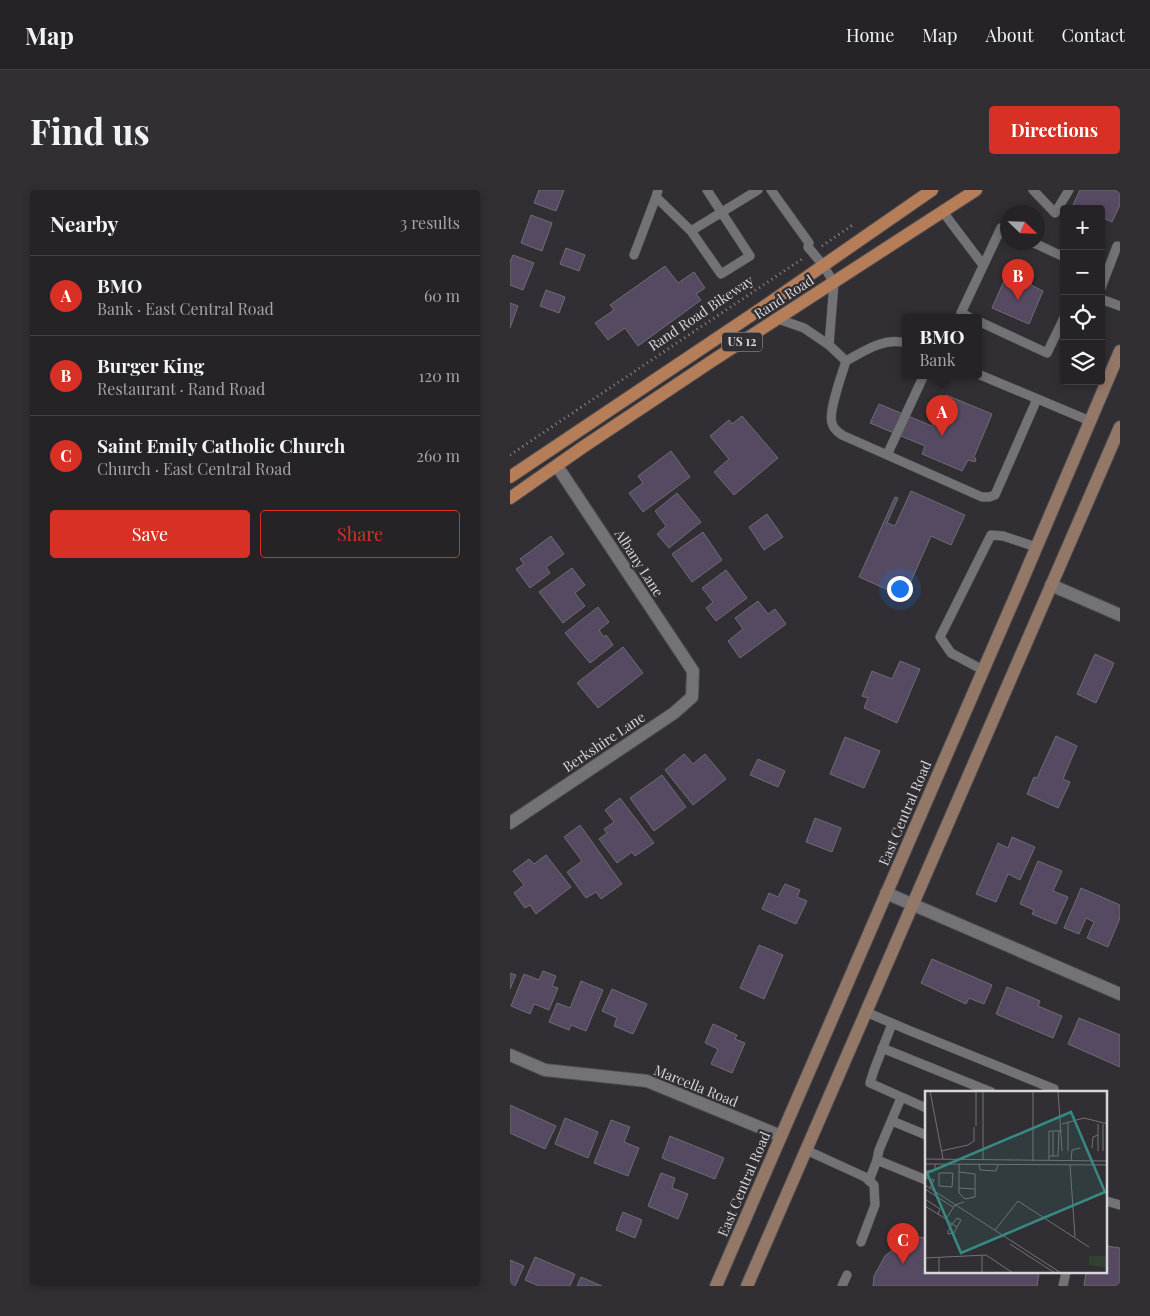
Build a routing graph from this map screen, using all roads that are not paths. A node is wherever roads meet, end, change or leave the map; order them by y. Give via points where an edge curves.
1 (706, 190) edge
2 (758, 190) edge
3 (771, 190) edge
4 (932, 190) edge
5 (976, 190) edge
6 (1033, 190) edge
7 (1069, 190) edge
8 (657, 193) edge
9 (722, 212) junction
10 (944, 212) junction
11 (1000, 230) edge
12 (691, 231) junction
13 (1119, 244) edge
14 (1045, 248) edge
15 (634, 255) dead end
16 (1060, 255) edge
17 (824, 265) junction
18 (983, 266) junction
19 (1105, 278) edge
20 (834, 283) junction
21 (1105, 300) edge
22 (1120, 306) edge
23 (963, 314) edge
24 (778, 319) junction
25 (982, 323) edge
26 (1060, 326) edge
27 (902, 343) edge
28 (829, 345) junction
29 (1120, 351) edge
30 (846, 360) junction
31 (982, 376) edge
32 (922, 379) edge
33 (1037, 399) junction
34 (1090, 421) junction
35 (1120, 427) edge
36 (887, 455) junction
37 (561, 472) dead end
38 (510, 477) edge
39 (510, 498) edge
40 (1036, 547) junction
41 (1051, 585) junction
42 (1120, 615) edge
43 (983, 670) junction
44 (693, 672) joint
45 (510, 823) edge
46 (886, 894) junction
47 (912, 905) junction
48 (1120, 994) edge
49 (866, 1012) junction
50 (892, 1024) junction
51 (882, 1048) junction
52 (510, 1055) edge
53 (989, 1091) edge
54 (1054, 1091) edge
55 (901, 1098) junction
56 (925, 1108) edge
57 (892, 1121) junction
58 (925, 1135) edge
59 (781, 1136) junction
60 (806, 1150) junction
61 (877, 1160) junction
62 (925, 1180) edge
63 (870, 1181) junction
64 (861, 1242) dead end
65 (847, 1275) dead end
66 (716, 1286) edge
67 (747, 1286) edge
68 (842, 1286) edge

1 - 9 lane
2 - 9 lane
3 - 17 lane via 809,243 808,247
4 - 17 main road, Rand Road / US 12
5 - 10 main road, Rand Road / US 12
6 - 7 lane via 1055,214
8 - 12 lane
8 - 15 lane
9 - 12 lane
9 - 12 lane via 750,256 721,274
10 - 18 lane
10 - 20 main road, Rand Road / US 12
11 - 18 lane
13 - 19 lane
14 - 16 lane
17 - 20 lane
17 - 38 main road, Rand Road / US 12
18 - 23 lane
20 - 24 main road, Rand Road / US 12
20 - 28 lane
21 - 22 lane
24 - 28 lane via 804,328
24 - 39 main road, Rand Road / US 12
25 - 26 lane via 1047,354
27 - 30 lane via 876,346
28 - 30 lane
29 - 34 main road, East Central Road
30 - 36 lane via 831,412 831,423 842,435
31 - 33 lane
32 - 36 lane
33 - 34 lane
33 - 36 lane via 995,495 982,497
34 - 40 main road, East Central Road
35 - 41 main road
37 - 44 street, Albany Lane
40 - 43 main road, East Central Road
40 - 43 lane via 991,535 940,637 951,653
41 - 42 street
41 - 47 main road
43 - 46 main road, East Central Road
44 - 45 street, Berkshire Lane via 692,697 674,713
46 - 47 street
46 - 59 main road, East Central Road
47 - 48 street
47 - 49 main road
49 - 50 lane
49 - 60 main road
50 - 51 lane
50 - 54 lane
51 - 53 lane
51 - 55 lane via 870,1083
52 - 59 street, Marcella Road via 546,1070 646,1081
55 - 56 lane
55 - 57 lane
57 - 58 lane
57 - 61 lane
59 - 66 main road, East Central Road
60 - 63 lane
60 - 67 main road
61 - 62 lane
61 - 63 lane
63 - 64 lane via 874,1186 875,1205
65 - 68 lane

